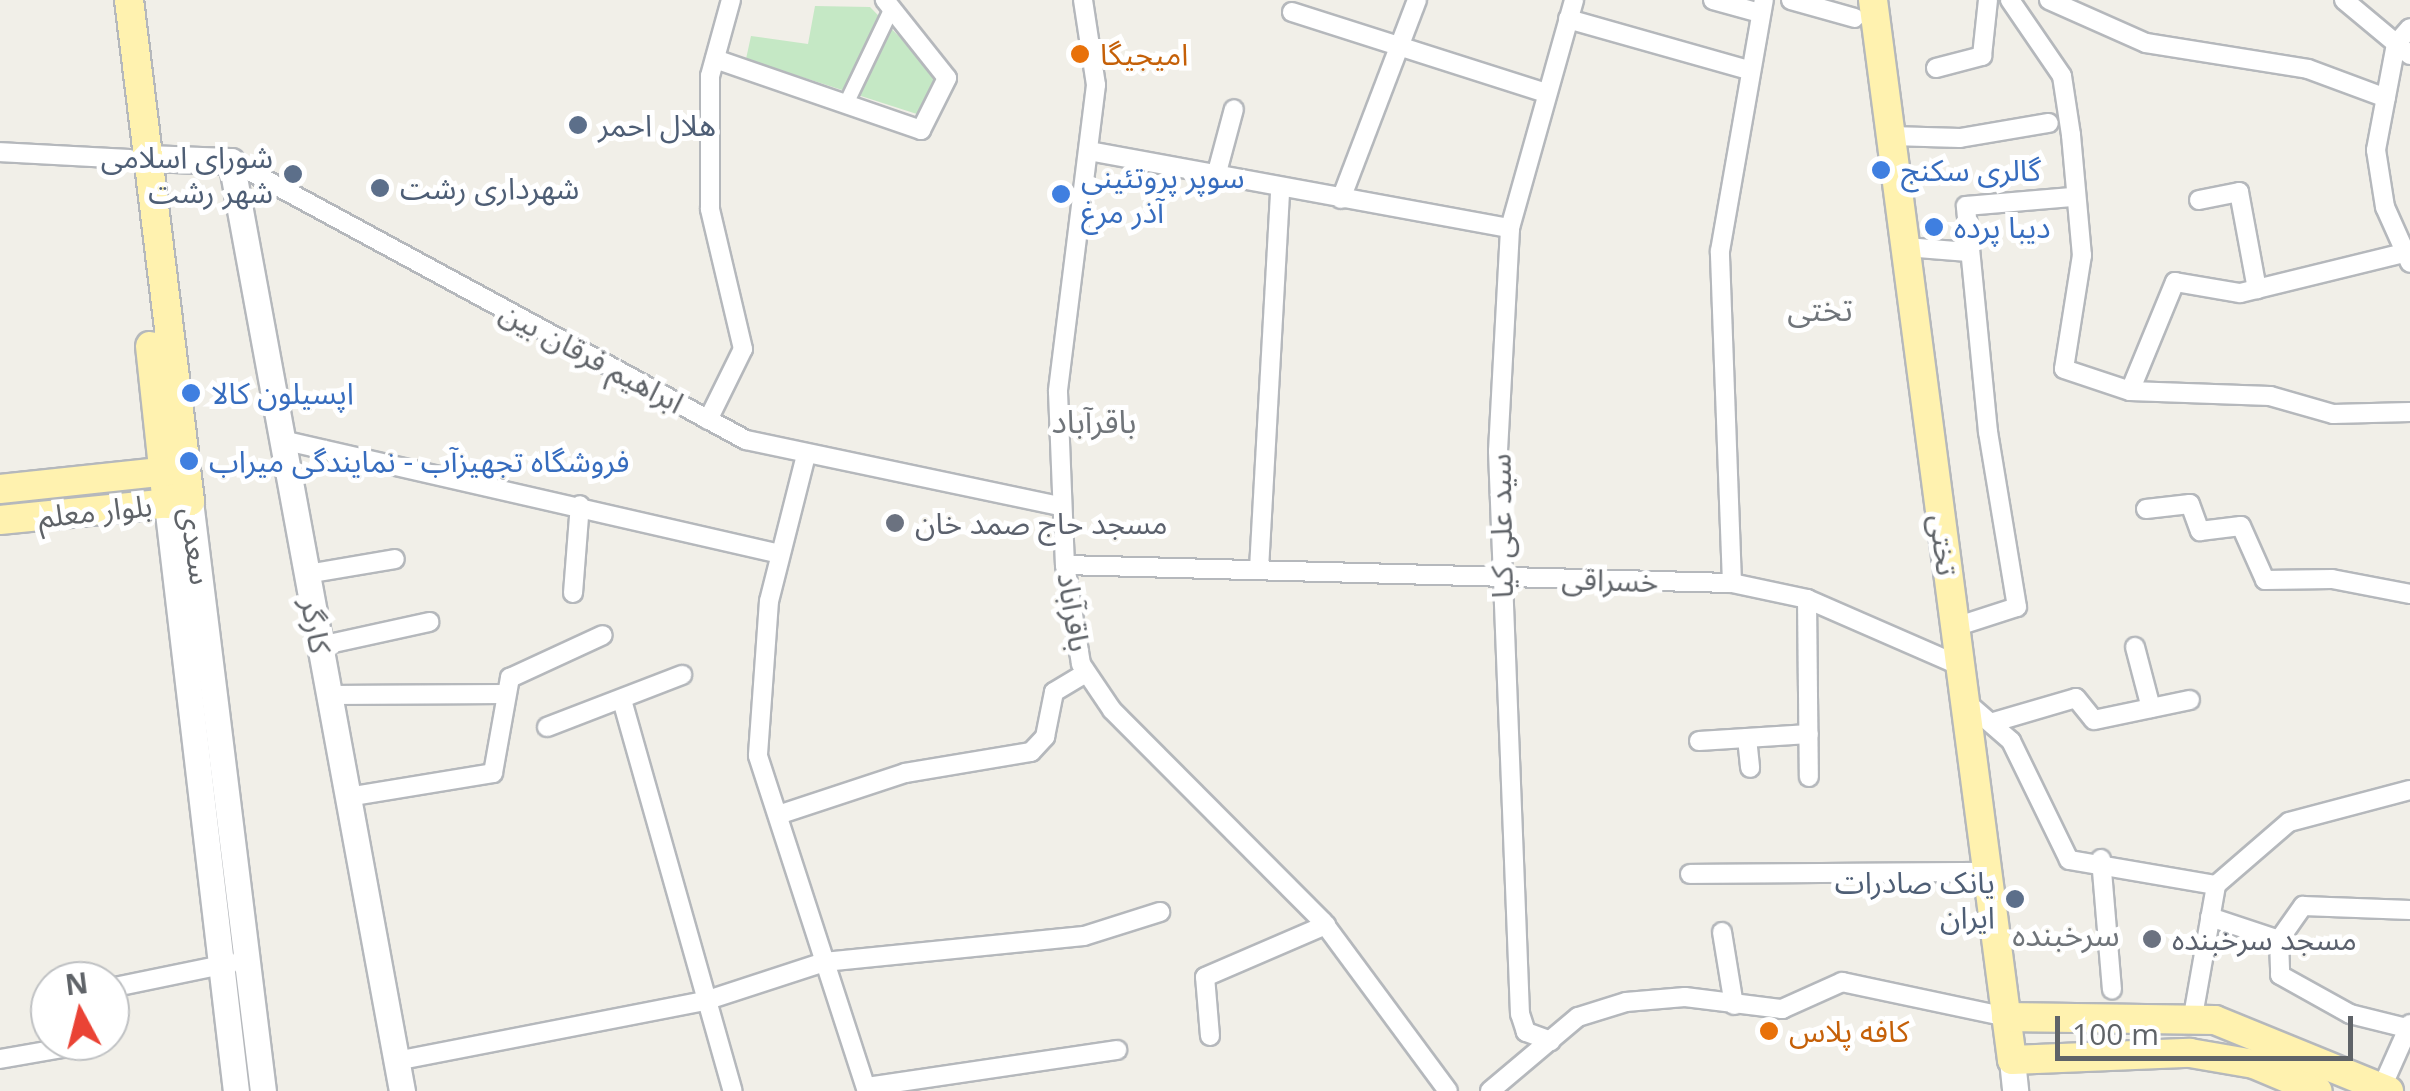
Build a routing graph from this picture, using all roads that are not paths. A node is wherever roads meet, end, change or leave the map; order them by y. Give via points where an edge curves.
1 (112, 0) edge
2 (129, 0) edge
3 (731, 0) edge
4 (1083, 0) edge
5 (1418, 0) edge
6 (1574, 0) edge
7 (1713, 0) edge
8 (1791, 0) edge
9 (1988, 0) edge
10 (2010, 0) edge
11 (2049, 0) edge
12 (2344, 0) edge
13 (888, 5) edge
14 (1762, 6) edge
15 (2364, 6) edge
16 (1864, 9) edge
17 (1292, 12) dead end
18 (1568, 20) junction
19 (2410, 28) edge
20 (1400, 46) junction
21 (2403, 49) edge
22 (715, 59) junction
23 (1936, 68) dead end
24 (1748, 70) junction
25 (1546, 93) junction
26 (2386, 98) junction
27 (846, 104) junction
28 (1234, 109) dead end
29 (2048, 123) dead end
30 (1891, 136) junction
31 (1089, 151) junction
32 (0, 152) edge
33 (137, 158) junction
34 (231, 161) junction
35 (1216, 176) junction
36 (1280, 189) junction
37 (2072, 197) junction
38 (1341, 199) junction
39 (2198, 200) dead end
40 (1510, 228) junction
41 (1905, 247) junction
42 (1969, 252) junction
43 (2407, 258) edge
44 (2257, 289) junction
45 (2130, 391) junction
46 (2410, 412) edge
47 (708, 420) junction
48 (159, 429) junction
49 (282, 440) junction
50 (805, 459) junction
51 (174, 470) junction
52 (94, 478) junction
53 (0, 489) edge
54 (178, 502) junction
55 (580, 506) junction
56 (1060, 506) junction
57 (2146, 509) dead end
58 (0, 520) edge
59 (780, 554) junction
60 (396, 559) dead end
61 (1065, 565) junction
62 (1259, 569) junction
63 (307, 574) junction
64 (1500, 577) junction
65 (1732, 583) junction
66 (573, 593) dead end
67 (2410, 594) edge
68 (1807, 600) junction
69 (429, 622) dead end
70 (1955, 626) junction
71 (603, 635) dead end
72 (320, 646) junction
73 (2135, 647) dead end
74 (1960, 666) junction
75 (1086, 673) junction
76 (682, 676) dead end
77 (329, 694) junction
78 (505, 694) junction
79 (622, 700) junction
80 (2190, 700) dead end
81 (1964, 702) junction
82 (2151, 708) junction
83 (1994, 722) junction
84 (547, 727) dead end
85 (1808, 734) junction
86 (1748, 738) junction
87 (1699, 741) dead end
88 (1750, 768) dead end
89 (1809, 778) dead end
90 (2410, 790) edge
91 (348, 796) junction
92 (778, 815) junction
93 (2101, 859) junction
94 (1987, 872) junction
95 (1690, 874) dead end
96 (2216, 885) junction
97 (2410, 910) edge
98 (1160, 912) dead end
99 (2210, 917) junction
100 (1326, 926) junction
101 (1722, 932) dead end
102 (2279, 940) junction
103 (250, 960) junction
104 (824, 962) junction
105 (220, 965) junction
106 (130, 984) edge
107 (2112, 990) dead end
108 (705, 1002) junction
109 (1734, 1005) junction
110 (2080, 1014) junction
111 (2192, 1016) junction
112 (2006, 1017) junction
113 (2406, 1025) edge
114 (1210, 1036) dead end
115 (1552, 1041) junction
116 (1117, 1050) dead end
117 (30, 1054) edge
118 (2087, 1056) junction
119 (0, 1059) edge
120 (396, 1060) junction
121 (2012, 1060) junction
122 (866, 1089) edge
123 (2386, 1089) edge
124 (236, 1091) edge
125 (264, 1091) edge
126 (402, 1091) edge
127 (733, 1091) edge
128 (1448, 1091) edge
129 (1490, 1091) edge
130 (2016, 1091) edge
131 (2318, 1091) edge

1 - 33 main road, سعدی
2 - 33 main road, سعدی
3 - 22 street
4 - 31 street, باقرآباد via 1096,85
5 - 20 street
6 - 18 street, سید علی کیا
7 - 14 street
8 - 16 street
9 - 23 street via 1982,56
10 - 37 street via 2062,76
11 - 26 street via 2146,42 2308,68
12 - 15 street
13 - 27 street
13 - 27 street via 947,78 922,130
14 - 24 street
15 - 21 street
16 - 30 main road, تختی
17 - 20 street
18 - 24 street
18 - 25 street, سید علی کیا
19 - 21 street
20 - 25 street
20 - 38 street
21 - 26 street
22 - 27 street
22 - 47 street via 710,209 743,350
24 - 65 street via 1720,252
25 - 40 street, سید علی کیا
26 - 43 street via 2376,150
28 - 35 street
29 - 30 street via 1960,138
30 - 41 main road, تختی
31 - 35 street
31 - 56 street, باقرآباد via 1058,392
32 - 33 street
33 - 34 main road, ابراهیم فرقان بین
33 - 48 main road, سعدی
33 - 51 main road, سعدی
34 - 47 street, ابراهیم فرقان بین
34 - 49 main road, کارگر
35 - 36 street
36 - 38 street
36 - 62 street
37 - 42 street via 1966,206
37 - 45 street via 2082,255 2064,369
38 - 40 street
39 - 44 street via 2239,192
40 - 64 street, سید علی کیا
41 - 42 street
41 - 70 main road, تختی
42 - 70 street via 2017,607
43 - 44 street
44 - 45 street via 2176,282
45 - 46 street via 2270,396 2333,414
47 - 50 street, ابراهیم فرقان بین
48 - 51 main road, سعدی
48 - 52 main road via 128,462
49 - 55 street
49 - 63 main road, کارگر
50 - 56 street, ابراهیم فرقان بین
50 - 59 street
51 - 52 main road, بلوار معلم
51 - 54 main road, سعدی
52 - 53 main road, بلوار معلم
54 - 58 main road, بلوار معلم
54 - 103 main road, سعدی
54 - 105 main road, سعدی
55 - 59 street
55 - 66 street
56 - 61 street, باقرآباد
57 - 67 street via 2190,504 2200,530 2241,526 2265,580 2332,579
59 - 92 street via 758,756
60 - 63 street
61 - 62 street, خسراقی
61 - 75 street, باقرآباد
62 - 64 street, خسراقی
63 - 72 main road, کارگر
64 - 65 street, خسراقی
64 - 115 street, سید علی کیا via 1520,1014 1526,1032
65 - 68 street, خسراقی
68 - 74 street, خسراقی
68 - 85 street
69 - 72 street
70 - 74 main road, تختی
71 - 78 street via 516,674
72 - 77 main road, کارگر
73 - 82 street
74 - 81 main road, تختی
75 - 92 street via 1054,692 1045,737 1031,752 905,773
75 - 100 street, باقرآباد via 1112,710
76 - 79 street
77 - 78 street
77 - 91 main road, کارگر
78 - 91 street via 493,773
79 - 84 street
79 - 108 street
80 - 82 street
81 - 83 street
81 - 94 main road, تختی
82 - 83 street via 2094,720 2076,698
83 - 93 street via 2034,780 2069,860
85 - 86 street
85 - 89 street
86 - 87 street
86 - 88 street
90 - 96 street via 2289,822
91 - 120 main road, کارگر
92 - 104 street
93 - 96 street
93 - 107 street
94 - 95 street
94 - 112 main road, تختی
96 - 99 street
97 - 102 street via 2303,906
98 - 104 street via 1084,936
99 - 102 street
99 - 111 street
100 - 114 street via 1205,977
100 - 128 street, باقرآباد
101 - 109 street
102 - 113 street via 2280,974 2350,1014
103 - 105 street
103 - 125 main road, سعدی
104 - 108 street
104 - 122 street
105 - 106 street
105 - 124 main road, سعدی
108 - 120 street
108 - 127 street
109 - 112 street via 1782,1009 1842,982
109 - 115 street via 1626,1002 1578,1016
110 - 111 main road
110 - 112 main road
110 - 118 main road via 2065,1038
111 - 123 main road via 2314,1053
112 - 121 main road, تختی
113 - 123 street
115 - 129 street
116 - 122 street
117 - 119 street
118 - 121 main road
118 - 131 main road via 2221,1057
120 - 126 main road, کارگر
121 - 130 main road, تختی

